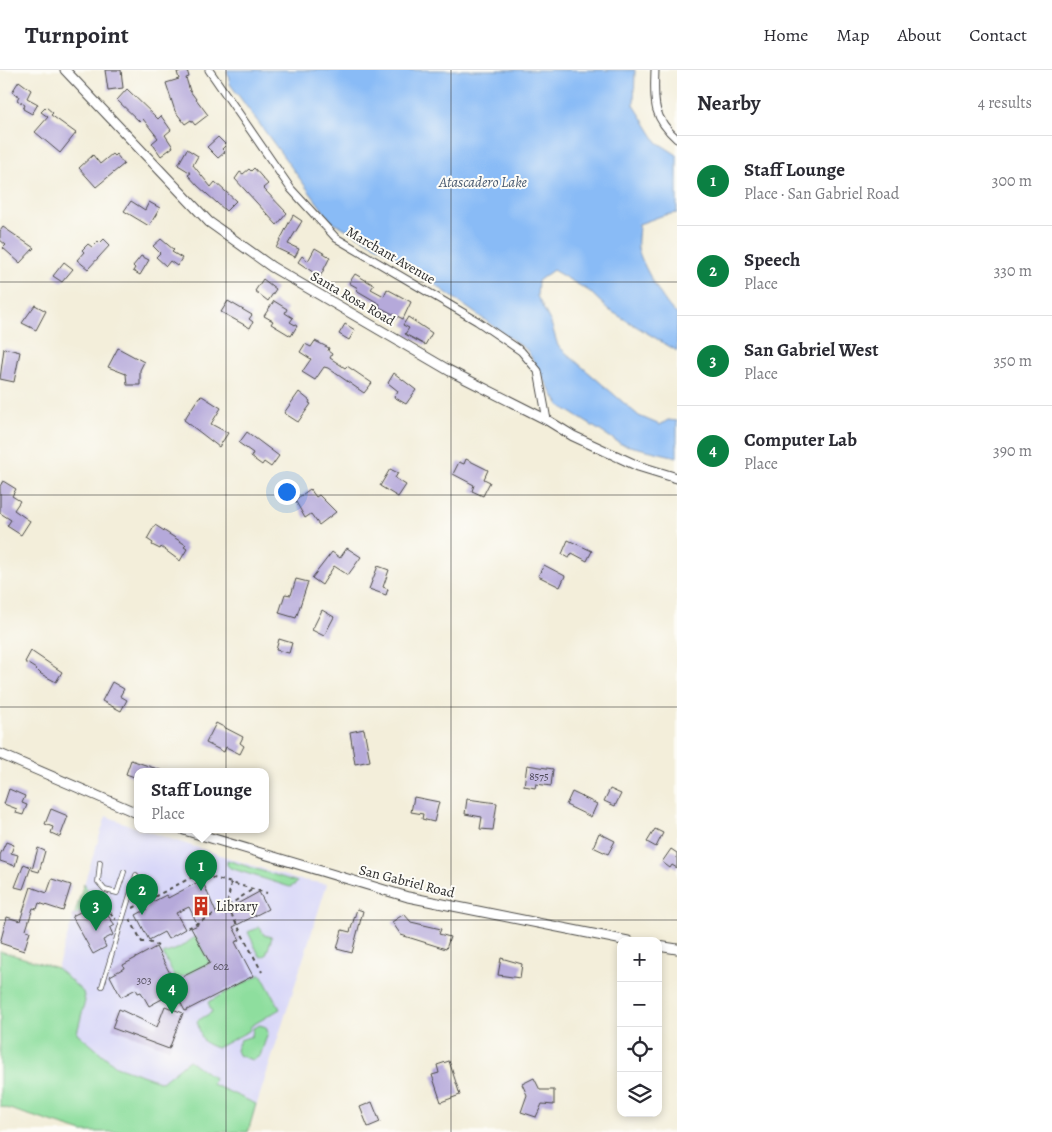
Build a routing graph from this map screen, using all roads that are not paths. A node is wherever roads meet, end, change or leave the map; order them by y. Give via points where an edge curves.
1 (66, 70) edge
2 (209, 70) edge
3 (655, 70) edge
4 (677, 139) edge
5 (547, 420) junction
6 (677, 478) edge
7 (0, 754) edge
8 (134, 812) edge
9 (194, 833) edge
10 (100, 862) dead end
11 (124, 872) dead end
12 (136, 875) dead end
13 (617, 939) edge
14 (662, 947) edge
15 (677, 949) edge
16 (102, 986) dead end

1 - 5 street, Santa Rosa Road via 182,195 230,238 272,267 450,371
2 - 5 street, Marchant Avenue via 291,189 336,238 521,350 538,371
3 - 4 street via 654,106 660,122
5 - 6 street, Santa Rosa Road via 613,456
7 - 8 street
9 - 13 street, San Gabriel Road via 408,898
10 - 11 lane via 98,882 105,890 117,893
12 - 16 lane
14 - 15 street

